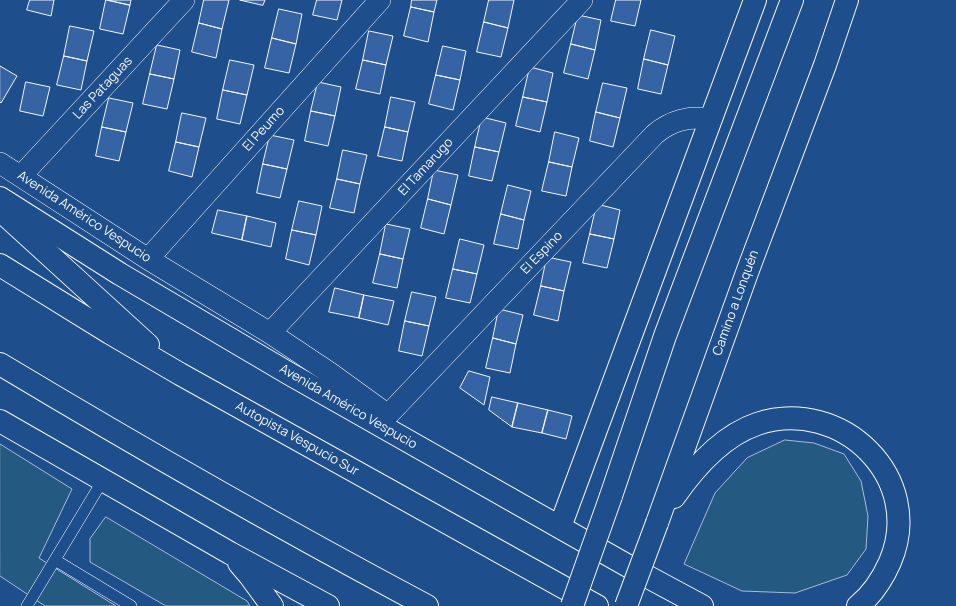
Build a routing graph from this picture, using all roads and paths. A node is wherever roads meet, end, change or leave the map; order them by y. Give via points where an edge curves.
1 (184, 0) edge
2 (380, 0) edge
3 (582, 0) edge
4 (755, 0) edge
5 (792, 0) edge
6 (847, 0) edge
7 (711, 119) junction
8 (0, 163) edge
9 (21, 176) junction
10 (0, 198) edge
11 (0, 210) edge
12 (148, 259) junction
13 (0, 265) edge
14 (270, 333) junction
15 (0, 364) edge
16 (180, 374) junction
17 (388, 416) junction
18 (0, 421) edge
19 (448, 464) junction
20 (103, 480) junction
21 (658, 521) junction
22 (560, 526) junction
23 (230, 553) junction
24 (55, 560) junction
25 (27, 606) edge
26 (131, 606) edge
27 (272, 606) edge
28 (328, 606) edge
29 (427, 606) edge
30 (572, 606) edge
31 (597, 606) edge
32 (626, 606) edge
33 (702, 606) edge
34 (858, 606) edge

1 - 9 street, Las Pataguas
2 - 12 street, El Peumo
3 - 14 street, El Tamarugo
4 - 7 main road
5 - 30 main road, bridge via 664,336
6 - 21 main road, Camino a Lonquén
7 - 17 street, El Espino via 685,118 655,134
7 - 22 main road
8 - 9 street, Avenida Américo Vespucio
9 - 12 street, Avenida Américo Vespucio
10 - 19 main road, Avenida Américo Vespucio via 120,274
11 - 16 main road
12 - 14 street, Avenida Américo Vespucio
13 - 16 main road, Autopista Vespucio Sur
14 - 17 street, Avenida Américo Vespucio
15 - 29 main road via 186,473
16 - 31 main road, Autopista Vespucio Sur
17 - 19 main road
18 - 20 main road
19 - 22 main road, Avenida Américo Vespucio
20 - 23 main road
20 - 24 lane
21 - 32 main road, Camino a Lonquén, bridge
21 - 34 main road via 686,480 715,450 741,431 771,420 790,418 827,424 861,444 876,459 888,476 898,506 899,521 892,556 880,583
22 - 33 main road, Avenida Américo Vespucio
23 - 27 main road
23 - 28 main road
24 - 25 lane
24 - 26 lane

